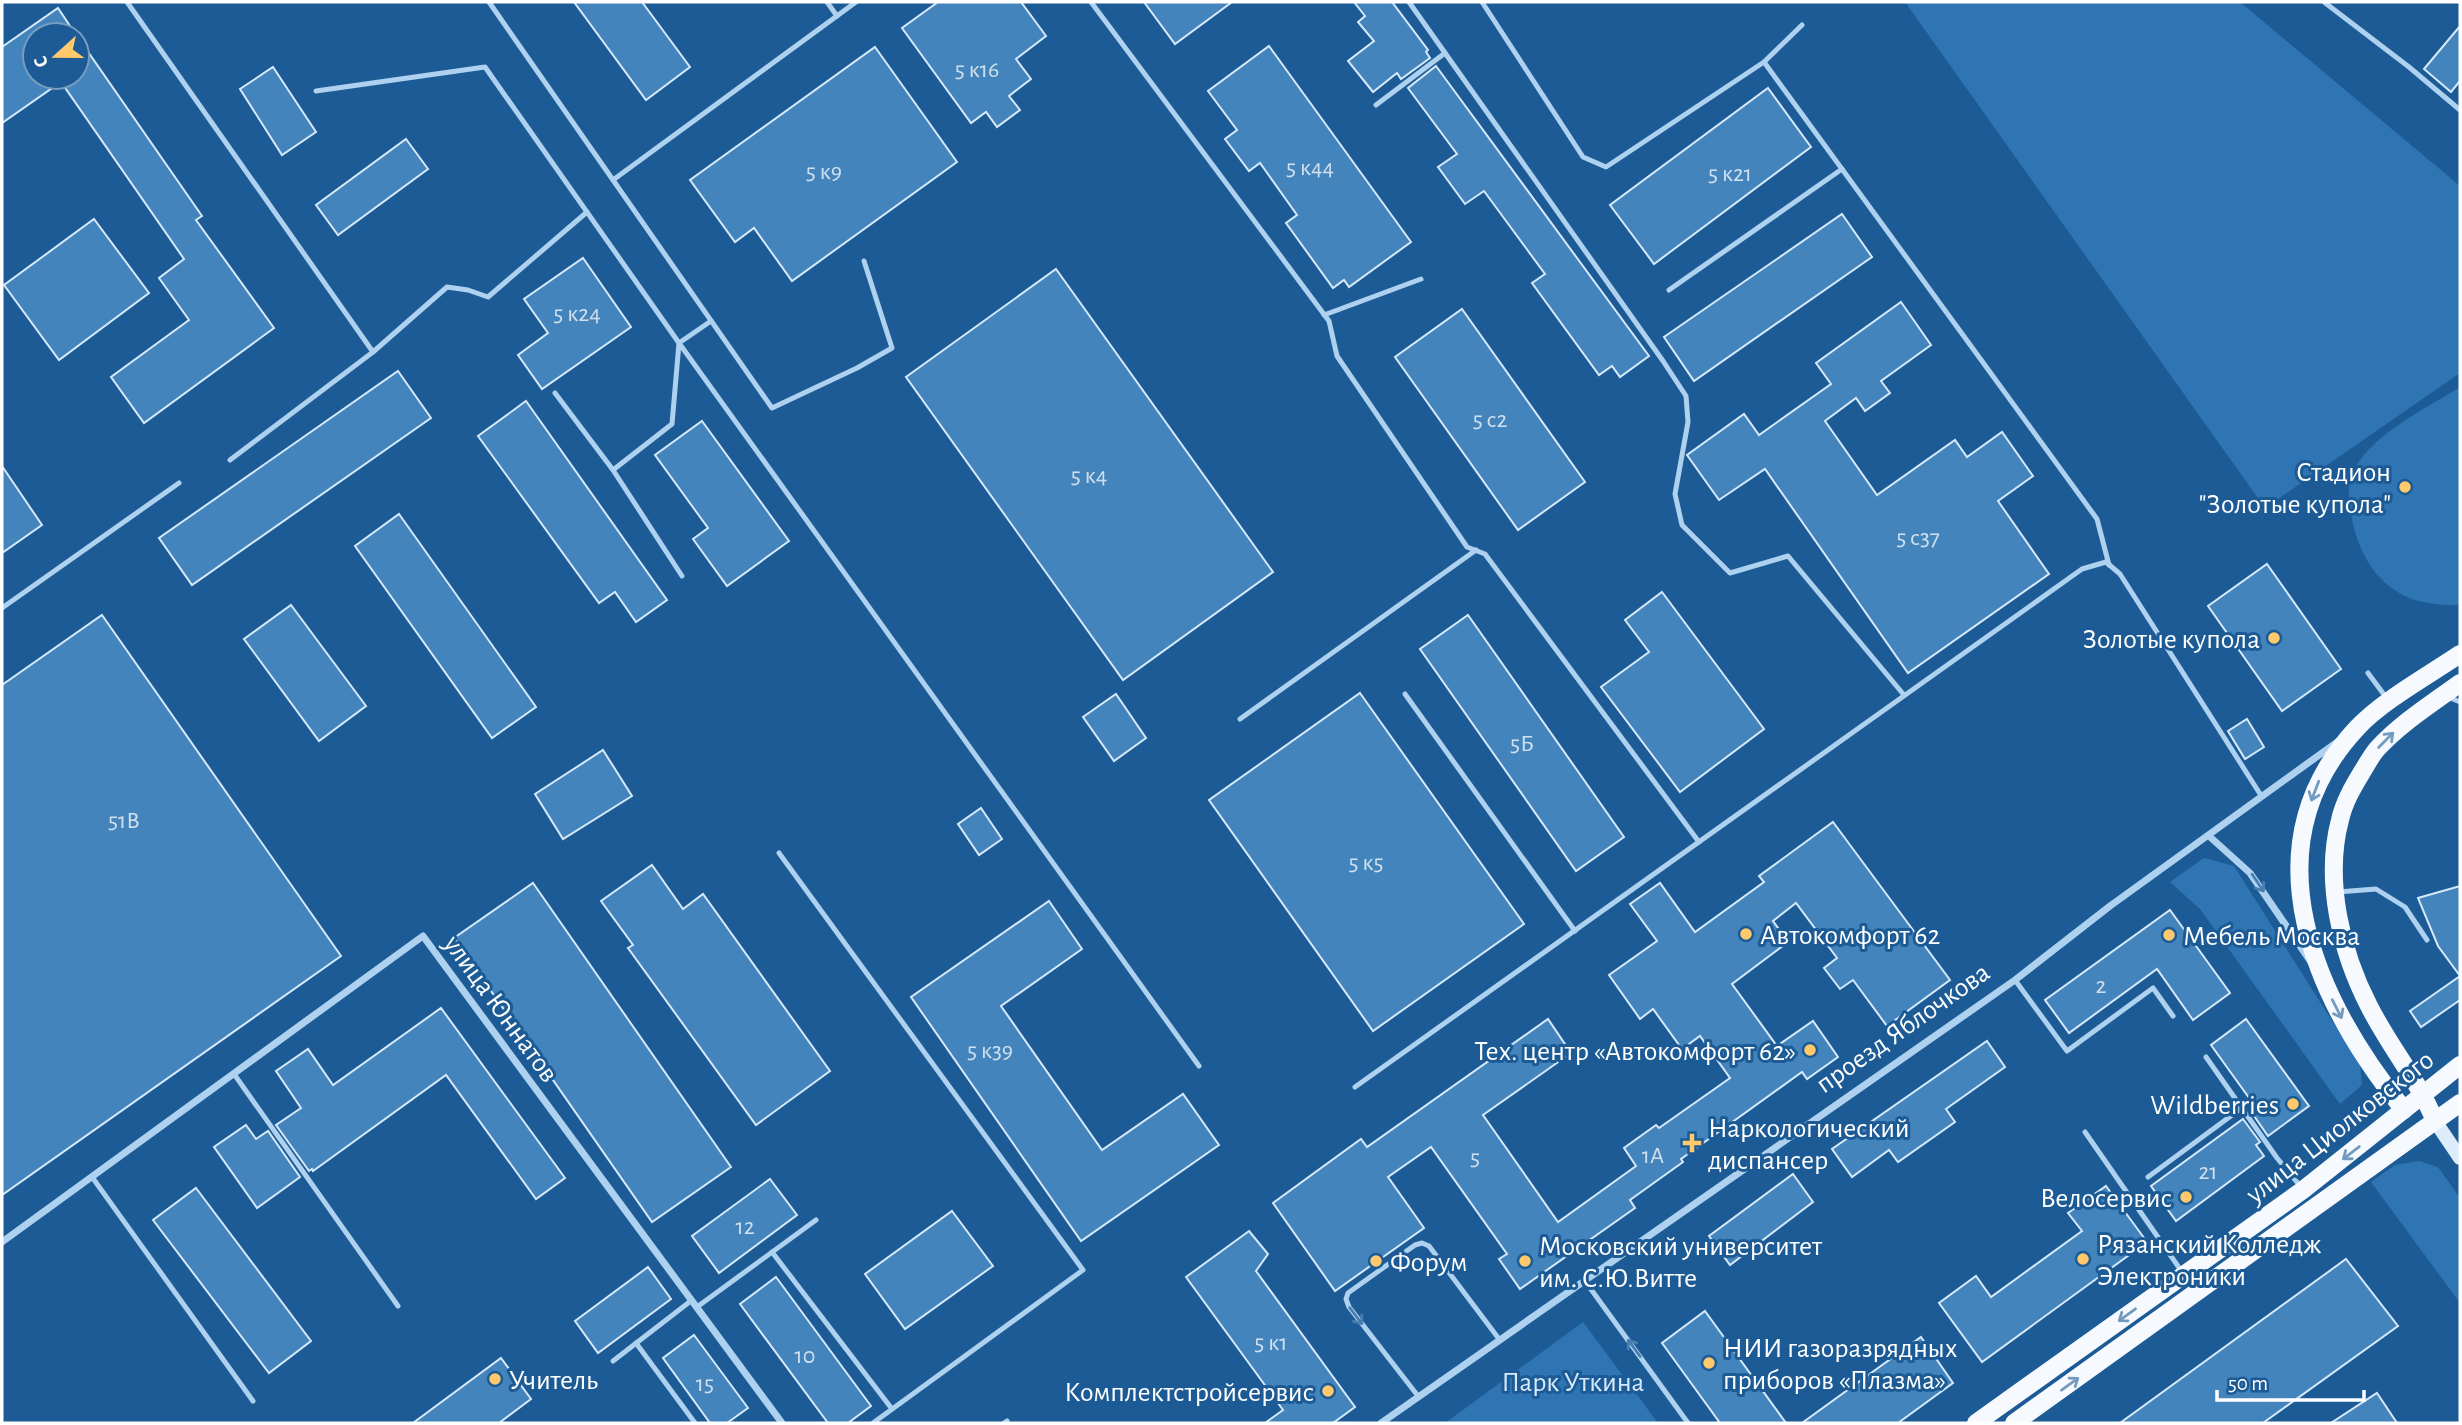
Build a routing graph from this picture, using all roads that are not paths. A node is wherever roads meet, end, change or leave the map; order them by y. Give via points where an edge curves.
1 (127, 2) edge
2 (489, 2) edge
3 (827, 2) edge
4 (856, 2) edge
5 (1091, 2) edge
6 (1409, 2) edge
7 (1482, 2) edge
8 (2324, 2) edge
9 (837, 16) junction
10 (1802, 25) dead end
11 (1446, 53) junction
12 (1765, 62) junction
13 (316, 91) dead end
14 (1376, 105) dead end
15 (2460, 110) edge
16 (1842, 169) junction
17 (613, 180) junction
18 (587, 212) junction
19 (863, 261) dead end
20 (1421, 279) dead end
21 (1669, 290) dead end
22 (1324, 315) junction
23 (711, 321) junction
24 (679, 344) junction
25 (373, 352) junction
26 (555, 393) dead end
27 (230, 460) dead end
28 (614, 470) junction
29 (180, 482) dead end
30 (1476, 550) junction
31 (2109, 565) junction
32 (682, 576) dead end
33 (2, 608) edge
34 (2460, 654) edge
35 (2368, 673) dead end
36 (2460, 683) edge
37 (1405, 694) dead end
38 (1904, 695) junction
39 (2452, 699) edge
40 (2389, 702) junction
41 (1240, 719) dead end
42 (2358, 727) junction
43 (2263, 798) junction
44 (2209, 836) junction
45 (1699, 842) junction
46 (779, 853) dead end
47 (2335, 892) junction
48 (1575, 931) junction
49 (2427, 940) dead end
50 (2320, 975) junction
51 (2015, 980) junction
52 (2173, 1016) dead end
53 (2206, 1057) dead end
54 (2460, 1065) edge
55 (1199, 1066) dead end
56 (234, 1074) junction
57 (1355, 1087) dead end
58 (2424, 1094) junction
59 (2460, 1103) edge
60 (2242, 1107) junction
61 (2404, 1110) junction
62 (2435, 1121) junction
63 (2085, 1132) dead end
64 (2460, 1158) edge
65 (92, 1177) junction
66 (2148, 1177) dead end
67 (2303, 1190) junction
68 (816, 1220) dead end
69 (2, 1242) edge
70 (772, 1252) junction
71 (2184, 1275) junction
72 (1585, 1281) junction
73 (694, 1303) junction
74 (398, 1306) dead end
75 (1499, 1339) junction
76 (636, 1343) junction
77 (613, 1361) dead end
78 (1418, 1396) junction
79 (253, 1401) dead end
80 (892, 1409) junction
81 (695, 1423) edge
82 (782, 1423) edge
83 (873, 1423) edge
84 (1381, 1423) edge
85 (1688, 1423) edge
86 (1976, 1423) edge
87 (2014, 1423) edge

1 - 25 lane
2 - 17 lane
3 - 9 lane
4 - 9 lane
5 - 22 lane
6 - 11 lane
7 - 12 lane via 1583,157 1606,167
8 - 15 lane
9 - 17 lane
10 - 12 lane
11 - 14 lane
11 - 38 lane via 1686,396 1688,422 1675,494 1682,525 1730,573 1788,556
12 - 16 lane
13 - 18 lane via 485,67
16 - 21 lane
16 - 31 lane via 2097,519
17 - 23 lane
18 - 24 lane
18 - 25 lane via 488,297 447,287
19 - 23 lane via 892,348 772,408
20 - 22 lane
22 - 30 lane via 1337,356 1467,547
23 - 24 lane
24 - 28 lane via 672,424
24 - 55 lane
25 - 27 lane
26 - 28 lane
28 - 32 lane
29 - 33 lane
30 - 41 lane
30 - 45 lane via 1485,554
31 - 38 lane via 2082,569
31 - 43 lane via 2120,574
34 - 40 main road, проезд Яблочкова
35 - 40 lane
36 - 39 main road
37 - 48 lane
38 - 45 lane
47 -> 39 main road via 2334,852 2350,792 2375,751 2399,727
40 - 42 main road, проезд Яблочкова
42 - 43 street, проезд Яблочкова
42 -> 50 main road, проезд Яблочкова via 2322,774 2306,813 2299,854 2305,931
43 - 44 street, проезд Яблочкова
44 -> 50 street, проезд Яблочкова via 2250,873
44 - 51 street, проезд Яблочкова
45 - 48 lane
46 - 80 lane via 1083,1270
47 - 49 lane via 2376,889 2404,907
47 - 58 main road via 2341,930 2368,1005
48 - 57 lane
50 -> 61 main road, проезд Яблочкова via 2366,1060
51 - 52 lane via 2067,1051 2153,988
51 - 72 street, проезд Яблочкова
53 - 60 lane
54 - 58 main road, улица Циолковского
56 - 65 street, улица Юннатов
56 - 73 street, улица Юннатов via 423,936
56 - 74 lane
58 - 61 main road, улица Циолковского
58 - 62 main road
59 - 62 main road, улица Циолковского
60 - 66 lane
60 - 67 lane
61 - 62 main road
61 -> 67 main road, улица Циолковского
62 - 64 street
87 -> 62 main road, улица Циолковского
63 - 71 lane
65 - 69 street, улица Юннатов
65 - 79 lane
67 - 71 main road, улица Циолковского
68 - 70 lane
70 - 73 lane
70 - 80 lane
71 -> 86 main road, улица Циолковского
72 - 75 street, проезд Яблочкова
85 -> 72 lane
73 - 76 lane
73 - 82 street, улица Юннатов
75 - 78 street, проезд Яблочкова
75 -> 78 lane via 1429,1246 1415,1245 1346,1299
76 - 77 lane
76 - 81 lane
78 - 84 street, проезд Яблочкова
80 - 83 lane

